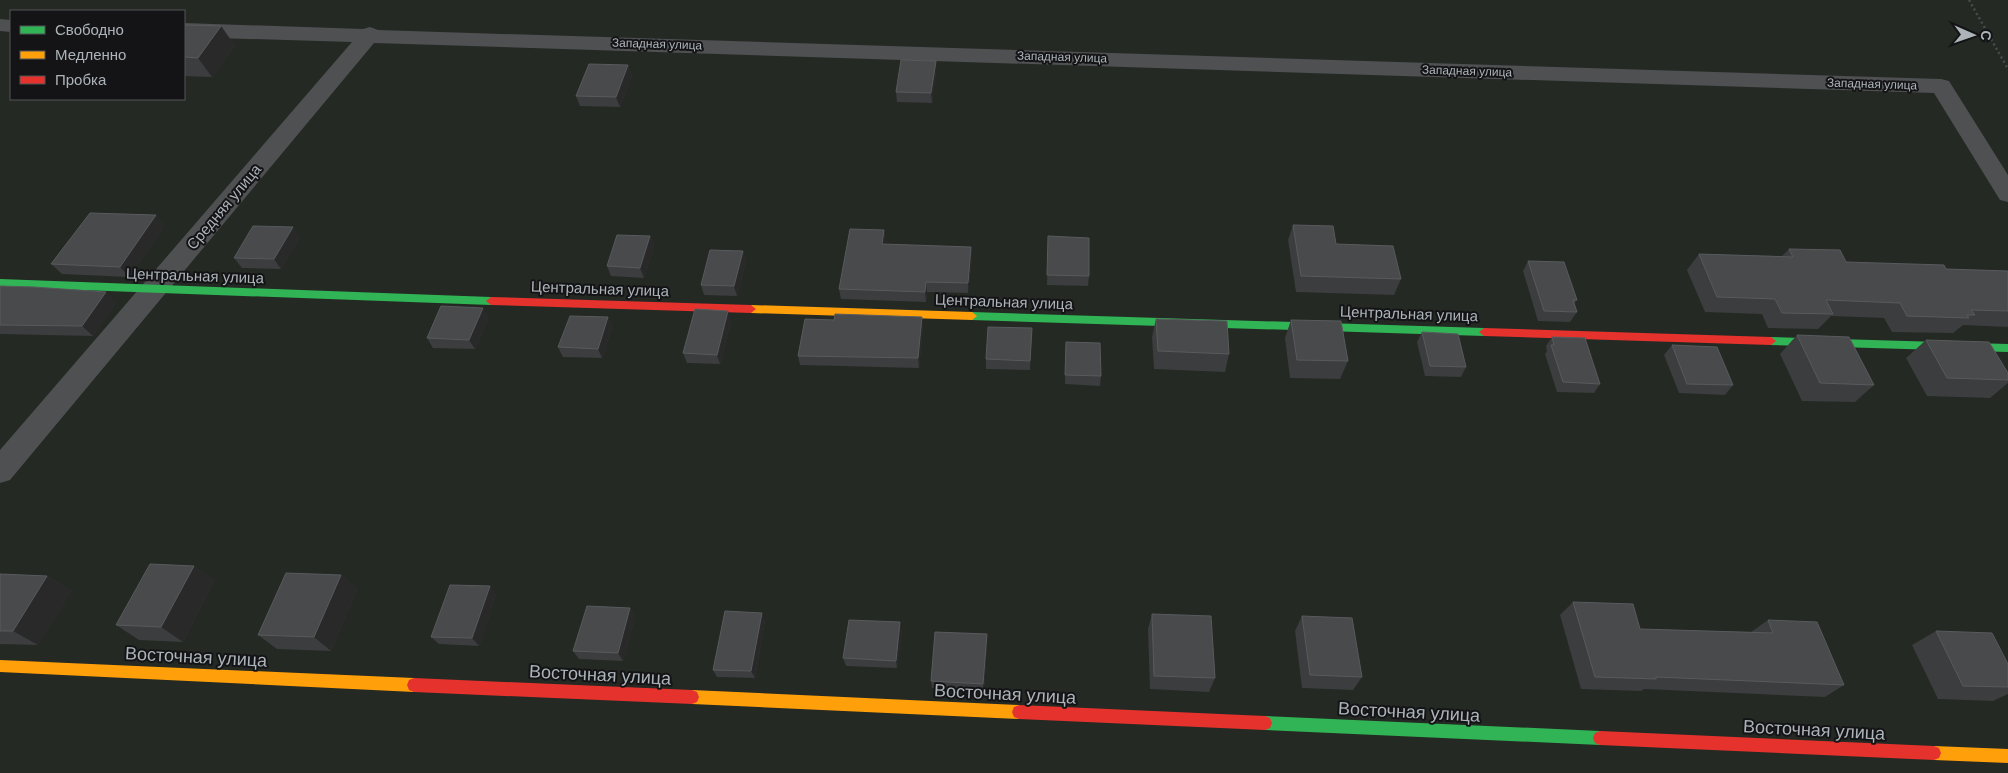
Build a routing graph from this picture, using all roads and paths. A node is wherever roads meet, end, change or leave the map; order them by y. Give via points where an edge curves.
1 (1970, 0) edge
2 (185, 30) edge
3 (370, 34) junction
4 (2008, 69) edge
5 (2008, 194) edge
6 (0, 283) edge
7 (153, 290) junction
8 (2008, 348) edge
9 (0, 471) edge
10 (0, 666) edge
11 (2008, 756) edge

1 - 4 path
2 - 3 street, Западная улица
3 - 5 street, Западная улица via 1941,86
3 - 7 street, Средняя улица
6 - 7 street, Центральная улица
7 - 8 street, Центральная улица
7 - 9 street, Средняя улица
10 - 11 street, Восточная улица

